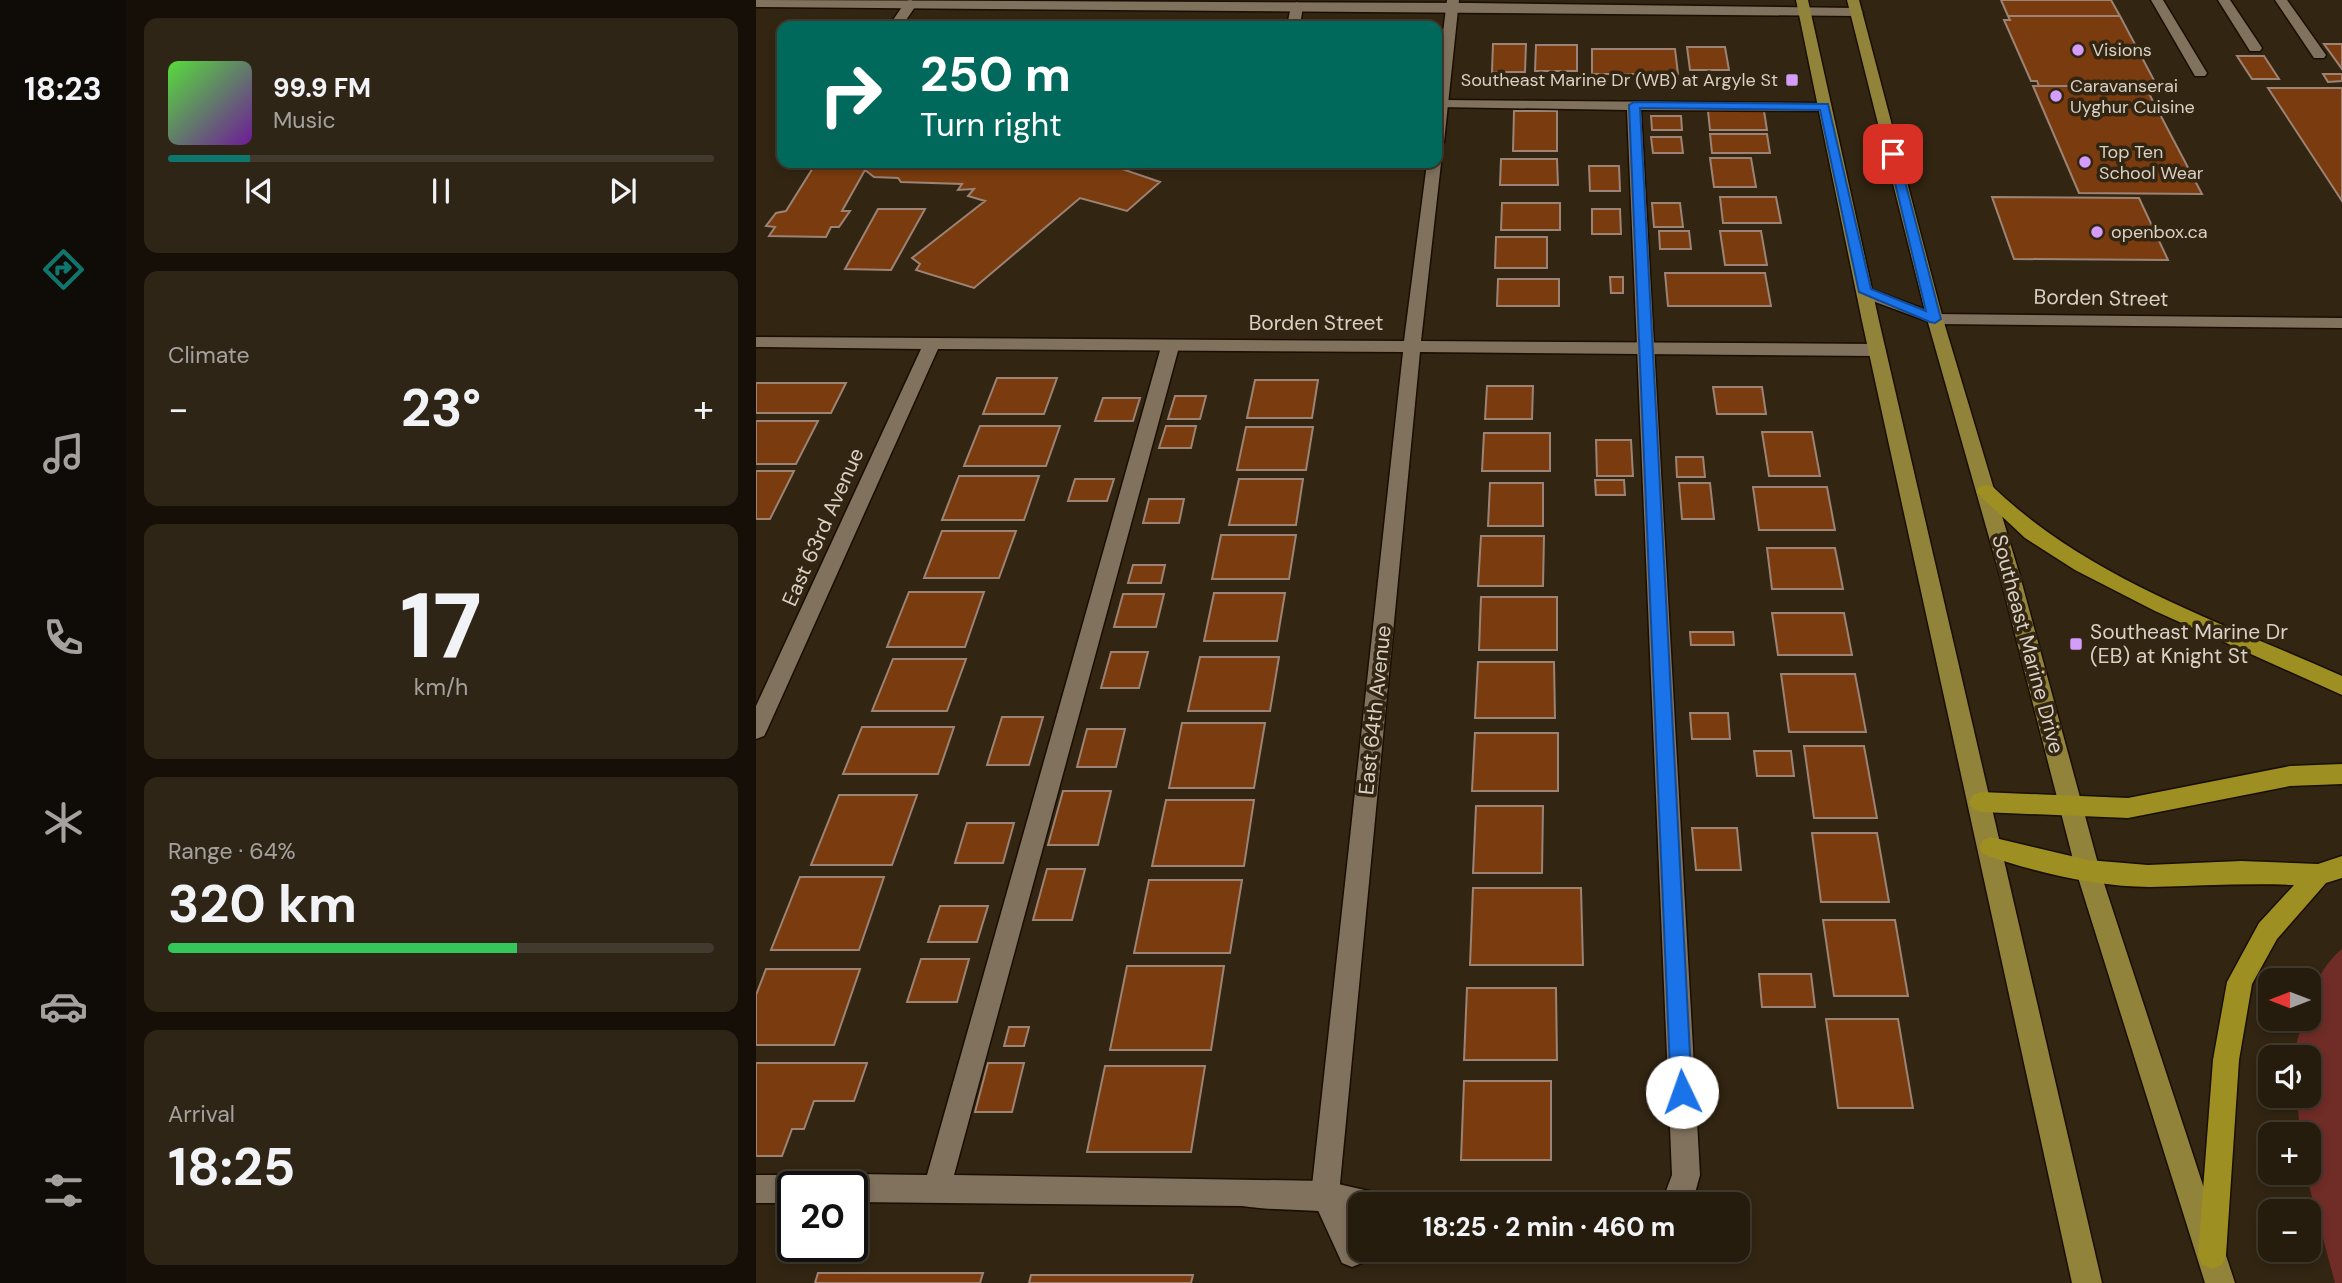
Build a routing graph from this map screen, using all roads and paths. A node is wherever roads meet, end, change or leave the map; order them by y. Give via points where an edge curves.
1 (2157, 0) edge
2 (2224, 0) edge
3 (2281, 0) edge
4 (1091, 2) edge
5 (756, 4) edge
6 (911, 4) junction
7 (1452, 4) edge
8 (1297, 6) junction
9 (1803, 6) edge
10 (1855, 6) edge
11 (899, 21) edge
12 (1294, 21) edge
13 (2255, 48) dead end
14 (2319, 55) dead end
15 (2200, 74) dead end
16 (1442, 95) edge
17 (1442, 104) edge
18 (1634, 105) junction
19 (1824, 107) junction
20 (1433, 168) edge
21 (1865, 292) junction
22 (1935, 319) junction
23 (2342, 323) edge
24 (756, 342) edge
25 (932, 344) junction
26 (1412, 346) junction
27 (1170, 347) junction
28 (1646, 349) junction
29 (1877, 350) junction
30 (1986, 492) junction
31 (2342, 687) edge
32 (756, 730) edge
33 (2342, 774) edge
34 (1981, 802) junction
35 (2072, 806) junction
36 (1991, 848) junction
37 (2088, 871) junction
38 (2330, 871) edge
39 (937, 1187) junction
40 (868, 1188) edge
41 (756, 1189) edge
42 (777, 1189) edge
43 (1682, 1192) edge
44 (1325, 1195) junction
45 (1348, 1199) edge
46 (1348, 1244) edge
47 (2212, 1255) junction
48 (2087, 1283) edge
49 (2220, 1283) edge

1 - 15 street
2 - 13 street
3 - 14 street
4 - 6 street
4 - 8 street
5 - 6 street
6 - 11 street
7 - 8 street
7 - 9 street
7 - 16 street
8 - 12 street
9 - 10 street
9 - 19 main road
10 - 22 main road, Southeast Marine Drive
17 - 18 street
18 - 19 street
18 - 28 street
19 - 21 main road
20 - 26 street, East 64th Avenue
21 - 22 street, Borden Street
21 - 29 main road
22 - 23 street, Borden Street
22 - 30 main road, Southeast Marine Drive
24 - 25 street, Borden Street
25 - 27 street, Borden Street
25 - 32 street, East 63rd Avenue
26 - 27 street, Borden Street
26 - 28 street, Borden Street
26 - 44 street, East 64th Avenue
27 - 39 street
28 - 29 street, Borden Street
28 - 43 street via 1686,1175
29 - 34 main road
30 - 31 highway via 2038,540 2101,576
30 - 35 main road, Southeast Marine Drive
33 - 35 highway via 2290,776 2128,808
34 - 35 highway
34 - 36 main road
35 - 37 main road, Southeast Marine Drive
36 - 37 highway
36 - 48 main road
37 - 38 highway via 2148,876
37 - 47 main road, Southeast Marine Drive
38 - 47 highway via 2267,931 2240,982 2226,1060
39 - 40 street
39 - 44 street
41 - 42 street
44 - 45 street
44 - 46 street
47 - 49 main road, Southeast Marine Drive

